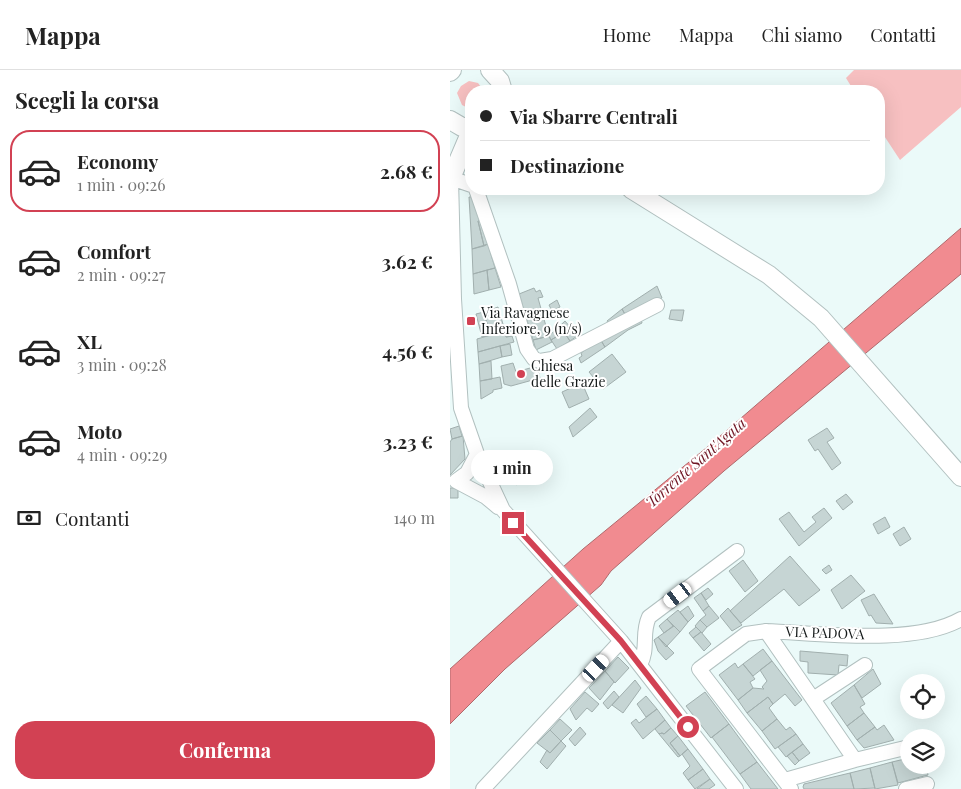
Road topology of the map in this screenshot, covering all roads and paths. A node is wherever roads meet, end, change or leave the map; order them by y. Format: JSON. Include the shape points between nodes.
{"nodes":[{"id":1,"x":490,"y":70,"type":"edge"},
{"id":2,"x":501,"y":85,"type":"edge"},
{"id":3,"x":450,"y":120,"type":"edge"},
{"id":4,"x":465,"y":127,"type":"edge"},
{"id":5,"x":465,"y":144,"type":"edge"},
{"id":6,"x":450,"y":175,"type":"edge"},
{"id":7,"x":465,"y":182,"type":"edge"},
{"id":8,"x":478,"y":195,"type":"edge"},
{"id":9,"x":640,"y":195,"type":"edge"},
{"id":10,"x":657,"y":305,"type":"dead end"},
{"id":11,"x":477,"y":454,"type":"junction"},
{"id":12,"x":961,"y":477,"type":"edge"},
{"id":13,"x":453,"y":481,"type":"edge"},
{"id":14,"x":489,"y":482,"type":"junction"},
{"id":15,"x":503,"y":510,"type":"junction"},
{"id":16,"x":737,"y":552,"type":"dead end"},
{"id":17,"x":961,"y":619,"type":"edge"},
{"id":18,"x":766,"y":631,"type":"junction"},
{"id":19,"x":619,"y":639,"type":"junction"},
{"id":20,"x":640,"y":665,"type":"junction"},
{"id":21,"x":865,"y":665,"type":"dead end"},
{"id":22,"x":813,"y":699,"type":"junction"},
{"id":23,"x":900,"y":749,"type":"edge"},
{"id":24,"x":854,"y":760,"type":"junction"},
{"id":25,"x":788,"y":784,"type":"edge"},
{"id":26,"x":926,"y":784,"type":"dead end"},
{"id":27,"x":483,"y":789,"type":"edge"},
{"id":28,"x":736,"y":789,"type":"edge"},
{"id":29,"x":906,"y":789,"type":"edge"}],
"edges":[{"from":1,"to":2,"type":"main road"},
{"from":3,"to":4,"type":"main road"},
{"from":5,"to":6,"type":"main road"},
{"from":6,"to":7,"type":"street"},
{"from":6,"to":11,"type":"street","via":[[461,408]]},
{"from":8,"to":10,"type":"street","via":[[509,284],[527,350],[534,359],[552,359]]},
{"from":9,"to":12,"type":"main road","via":[[769,274],[821,318]]},
{"from":11,"to":13,"type":"street","via":[[467,473]]},
{"from":11,"to":14,"type":"street"},
{"from":13,"to":14,"type":"street"},
{"from":13,"to":15,"type":"street","via":[[486,497]]},
{"from":14,"to":15,"type":"street"},
{"from":15,"to":19,"type":"street"},
{"from":16,"to":20,"type":"street","via":[[649,617],[645,626],[646,654]]},
{"from":17,"to":18,"type":"street","name":"VIA PADOVA","via":[[916,634]]},
{"from":18,"to":22,"type":"street"},
{"from":18,"to":25,"type":"street","name":"VIA PADOVA","via":[[746,634],[698,669]]},
{"from":19,"to":20,"type":"street"},
{"from":19,"to":27,"type":"street"},
{"from":20,"to":28,"type":"street"},
{"from":21,"to":22,"type":"street"},
{"from":22,"to":24,"type":"street"},
{"from":23,"to":24,"type":"street"},
{"from":24,"to":25,"type":"street"},
{"from":26,"to":29,"type":"street"}]}
